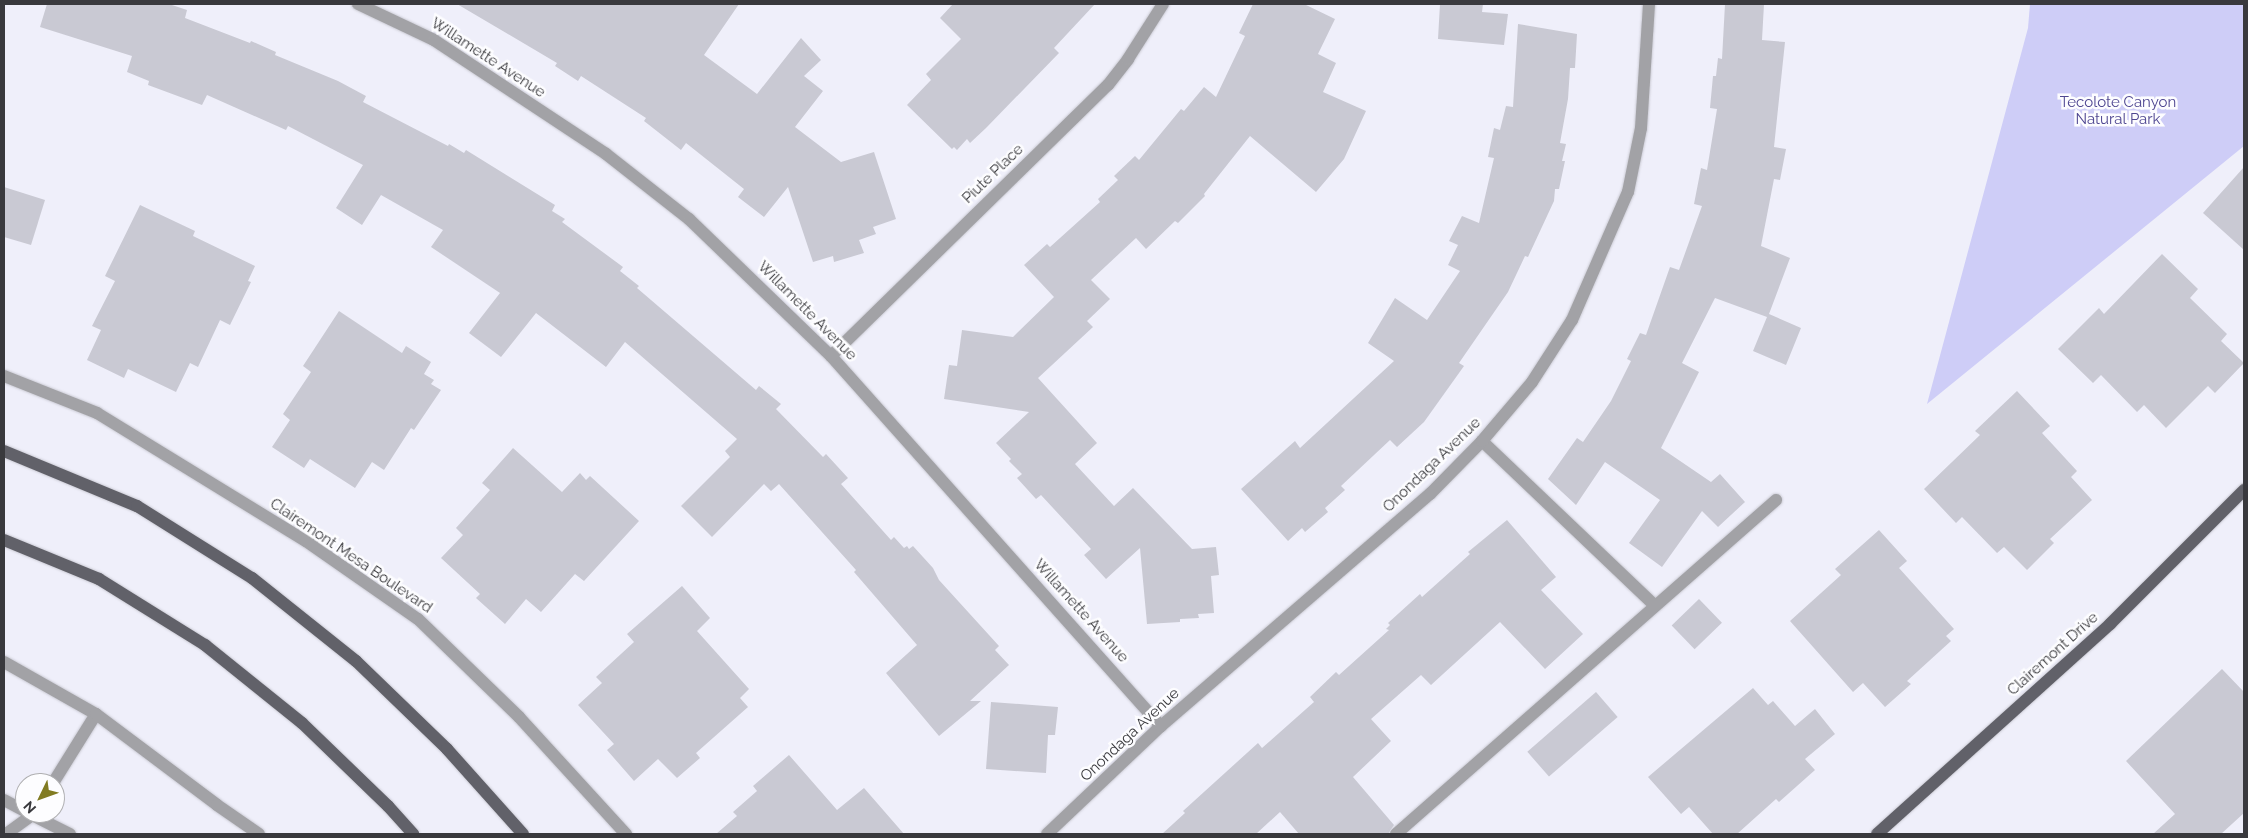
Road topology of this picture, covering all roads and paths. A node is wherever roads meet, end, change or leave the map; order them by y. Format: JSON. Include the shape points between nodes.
{"nodes":[{"id":1,"x":358,"y":4,"type":"edge"},
{"id":2,"x":1163,"y":4,"type":"edge"},
{"id":3,"x":1649,"y":4,"type":"edge"},
{"id":4,"x":831,"y":356,"type":"junction"},
{"id":5,"x":4,"y":376,"type":"edge"},
{"id":6,"x":1482,"y":441,"type":"junction"},
{"id":7,"x":4,"y":450,"type":"edge"},
{"id":8,"x":2244,"y":490,"type":"edge"},
{"id":9,"x":1776,"y":500,"type":"dead end"},
{"id":10,"x":4,"y":540,"type":"edge"},
{"id":11,"x":1654,"y":605,"type":"junction"},
{"id":12,"x":4,"y":662,"type":"edge"},
{"id":13,"x":96,"y":714,"type":"junction"},
{"id":14,"x":1161,"y":726,"type":"junction"},
{"id":15,"x":59,"y":773,"type":"edge"},
{"id":16,"x":19,"y":823,"type":"edge"},
{"id":17,"x":49,"y":823,"type":"edge"},
{"id":18,"x":6,"y":834,"type":"edge"},
{"id":19,"x":70,"y":834,"type":"edge"},
{"id":20,"x":259,"y":834,"type":"edge"},
{"id":21,"x":413,"y":834,"type":"edge"},
{"id":22,"x":523,"y":834,"type":"edge"},
{"id":23,"x":626,"y":834,"type":"edge"},
{"id":24,"x":1047,"y":834,"type":"edge"},
{"id":25,"x":1396,"y":834,"type":"edge"},
{"id":26,"x":1877,"y":834,"type":"edge"}],
"edges":[{"from":1,"to":4,"type":"street","name":"Willamette Avenue","via":[[434,40],[606,154],[690,219]]},
{"from":2,"to":4,"type":"street","name":"Piute Place","via":[[1108,85]]},
{"from":3,"to":6,"type":"street","name":"Onondaga Avenue","via":[[1641,128],[1628,192],[1572,320],[1532,382]]},
{"from":4,"to":14,"type":"street","name":"Willamette Avenue"},
{"from":5,"to":23,"type":"street","name":"Clairemont Mesa Boulevard","via":[[97,413],[306,541],[418,619],[519,717]]},
{"from":6,"to":11,"type":"street"},
{"from":6,"to":14,"type":"street","name":"Onondaga Avenue","via":[[1430,494]]},
{"from":7,"to":22,"type":"main road","via":[[137,506],[252,578],[356,662],[448,749]]},
{"from":8,"to":26,"type":"main road","name":"Clairemont Drive","via":[[2110,624]]},
{"from":9,"to":11,"type":"street"},
{"from":10,"to":21,"type":"main road","via":[[99,580],[205,646],[302,723]]},
{"from":11,"to":25,"type":"street"},
{"from":12,"to":13,"type":"street"},
{"from":13,"to":15,"type":"street"},
{"from":13,"to":20,"type":"street"},
{"from":14,"to":24,"type":"street","name":"Onondaga Avenue"},
{"from":16,"to":18,"type":"street"},
{"from":17,"to":19,"type":"street"}]}
